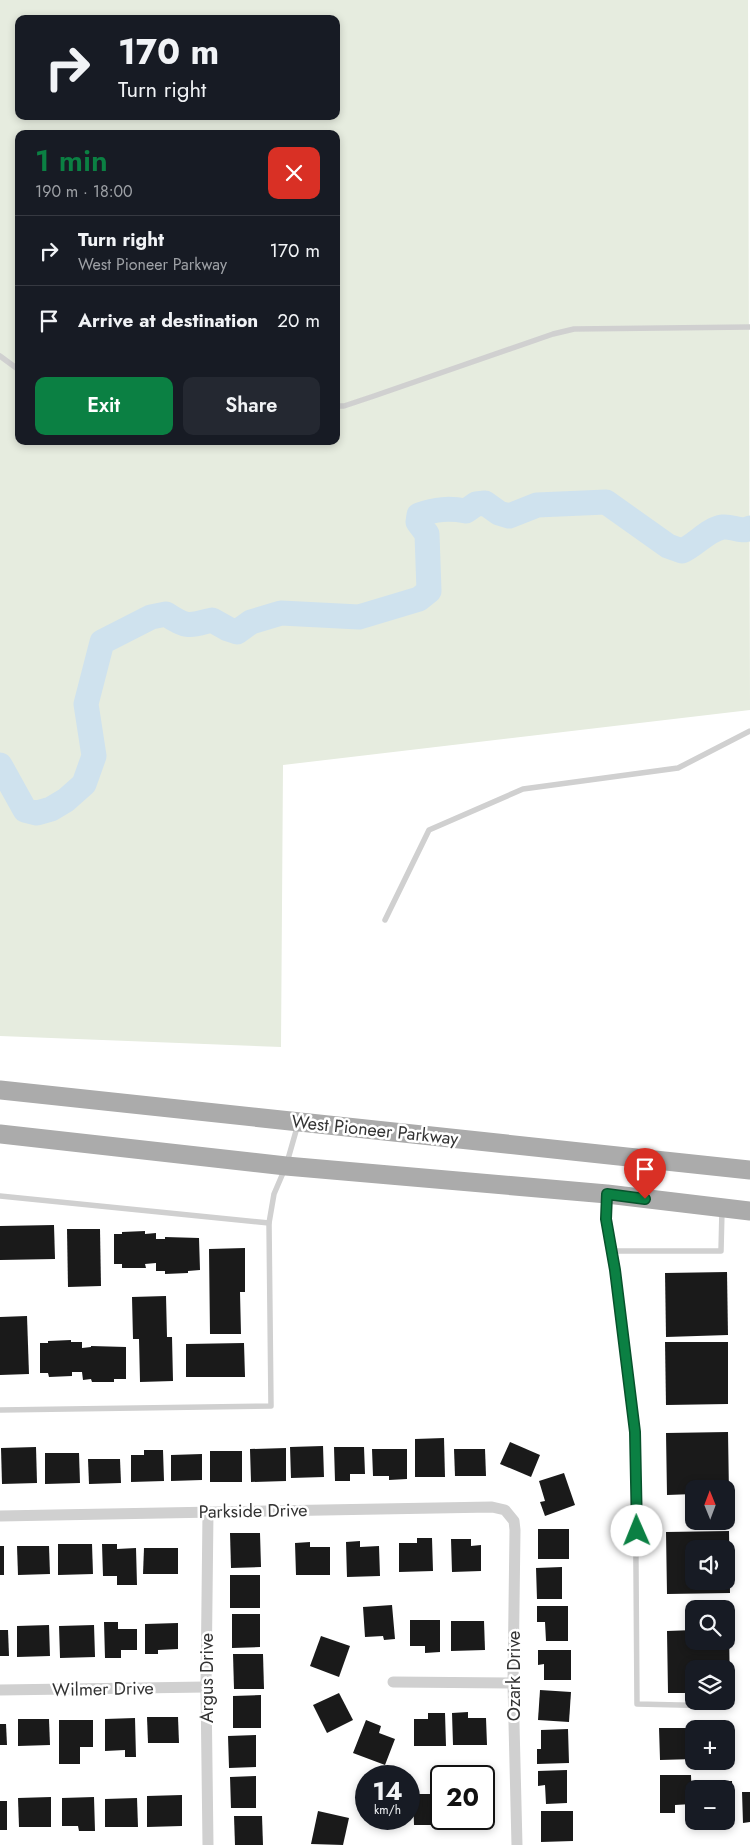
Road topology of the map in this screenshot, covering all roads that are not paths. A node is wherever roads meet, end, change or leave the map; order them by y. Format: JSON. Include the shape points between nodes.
{"nodes":[{"id":1,"x":750,"y":327,"type":"edge"},
{"id":2,"x":0,"y":356,"type":"edge"},
{"id":3,"x":15,"y":367,"type":"edge"},
{"id":4,"x":340,"y":406,"type":"edge"},
{"id":5,"x":750,"y":731,"type":"edge"},
{"id":6,"x":384,"y":920,"type":"dead end"},
{"id":7,"x":0,"y":1090,"type":"edge"},
{"id":8,"x":299,"y":1122,"type":"junction"},
{"id":9,"x":0,"y":1134,"type":"edge"},
{"id":10,"x":286,"y":1166,"type":"junction"},
{"id":11,"x":750,"y":1170,"type":"edge"},
{"id":12,"x":607,"y":1194,"type":"junction"},
{"id":13,"x":0,"y":1196,"type":"edge"},
{"id":14,"x":722,"y":1208,"type":"junction"},
{"id":15,"x":750,"y":1211,"type":"edge"},
{"id":16,"x":269,"y":1223,"type":"junction"},
{"id":17,"x":612,"y":1251,"type":"junction"},
{"id":18,"x":0,"y":1410,"type":"edge"},
{"id":19,"x":505,"y":1510,"type":"joint"},
{"id":20,"x":208,"y":1512,"type":"junction"},
{"id":21,"x":0,"y":1516,"type":"edge"},
{"id":22,"x":393,"y":1682,"type":"dead end"},
{"id":23,"x":513,"y":1683,"type":"junction"},
{"id":24,"x":206,"y":1688,"type":"junction"},
{"id":25,"x":0,"y":1690,"type":"edge"},
{"id":26,"x":685,"y":1705,"type":"edge"},
{"id":27,"x":208,"y":1845,"type":"edge"},
{"id":28,"x":517,"y":1845,"type":"edge"}],
"edges":[{"from":1,"to":4,"type":"lane","via":[[574,329]]},
{"from":2,"to":3,"type":"lane"},
{"from":5,"to":6,"type":"lane","via":[[678,768],[523,789],[430,830]]},
{"from":7,"to":8,"type":"main road","name":"West Pioneer Parkway"},
{"from":8,"to":10,"type":"lane"},
{"from":8,"to":11,"type":"main road","name":"West Pioneer Parkway"},
{"from":9,"to":10,"type":"main road"},
{"from":10,"to":12,"type":"main road"},
{"from":10,"to":16,"type":"lane","via":[[274,1194]]},
{"from":12,"to":14,"type":"main road"},
{"from":12,"to":17,"type":"lane","via":[[606,1219]]},
{"from":13,"to":16,"type":"lane"},
{"from":14,"to":15,"type":"main road"},
{"from":14,"to":17,"type":"lane","via":[[721,1251]]},
{"from":16,"to":18,"type":"lane","via":[[272,1406]]},
{"from":17,"to":26,"type":"lane","via":[[635,1432],[637,1704]]},
{"from":19,"to":20,"type":"street","name":"Parkside Drive","via":[[492,1507]]},
{"from":19,"to":23,"type":"street","name":"Ozark Drive","via":[[514,1521],[515,1530]]},
{"from":20,"to":21,"type":"street","name":"Parkside Drive"},
{"from":20,"to":24,"type":"street","name":"Argus Drive"},
{"from":22,"to":23,"type":"street"},
{"from":23,"to":28,"type":"street","name":"Ozark Drive"},
{"from":24,"to":25,"type":"street","name":"Wilmer Drive"},
{"from":24,"to":27,"type":"street","name":"Argus Drive"}]}
